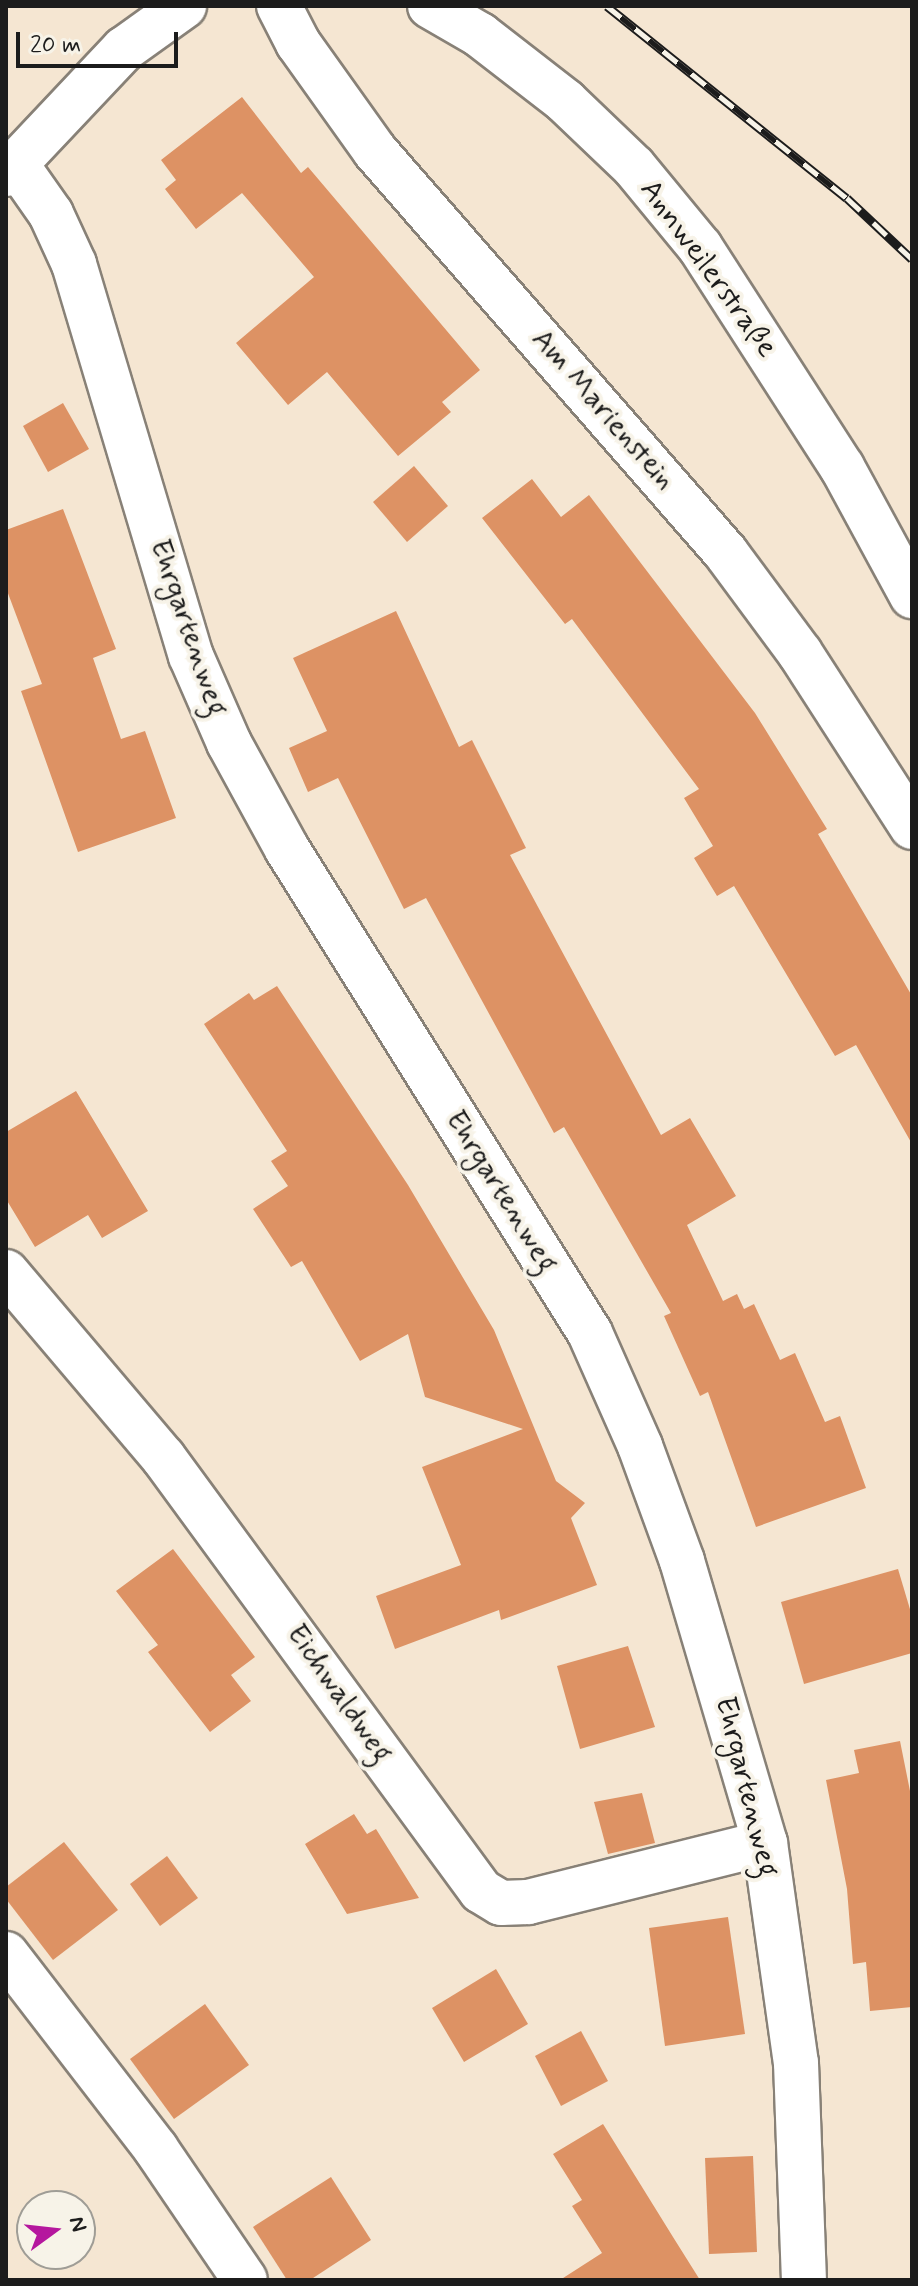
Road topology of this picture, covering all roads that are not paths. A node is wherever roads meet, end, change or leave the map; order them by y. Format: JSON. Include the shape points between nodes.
{"nodes":[{"id":1,"x":184,"y":6,"type":"edge"},
{"id":2,"x":279,"y":6,"type":"edge"},
{"id":3,"x":430,"y":6,"type":"edge"},
{"id":4,"x":11,"y":169,"type":"edge"},
{"id":5,"x":912,"y":596,"type":"edge"},
{"id":6,"x":912,"y":827,"type":"edge"},
{"id":7,"x":6,"y":1272,"type":"edge"},
{"id":8,"x":765,"y":1843,"type":"junction"},
{"id":9,"x":6,"y":1954,"type":"edge"},
{"id":10,"x":245,"y":2280,"type":"edge"},
{"id":11,"x":804,"y":2280,"type":"edge"}],
"edges":[{"from":1,"to":4,"type":"street","via":[[124,49]]},
{"from":2,"to":6,"type":"street","name":"Am Marienstein","via":[[298,43],[375,151],[726,553],[800,653]]},
{"from":3,"to":5,"type":"street","name":"Annweilerstraße","via":[[480,35],[565,101],[634,167],[700,247],[842,467]]},
{"from":4,"to":8,"type":"street","name":"Ehrgartenweg","via":[[51,214],[74,264],[191,656],[229,743],[287,849],[590,1333],[640,1446],[682,1561]]},
{"from":7,"to":8,"type":"street","name":"Eichwaldweg","via":[[173,1469],[481,1891],[501,1903],[528,1902]]},
{"from":8,"to":11,"type":"street","name":"Ehrgartenweg","via":[[796,2063]]},
{"from":9,"to":10,"type":"street","via":[[156,2149]]}]}
